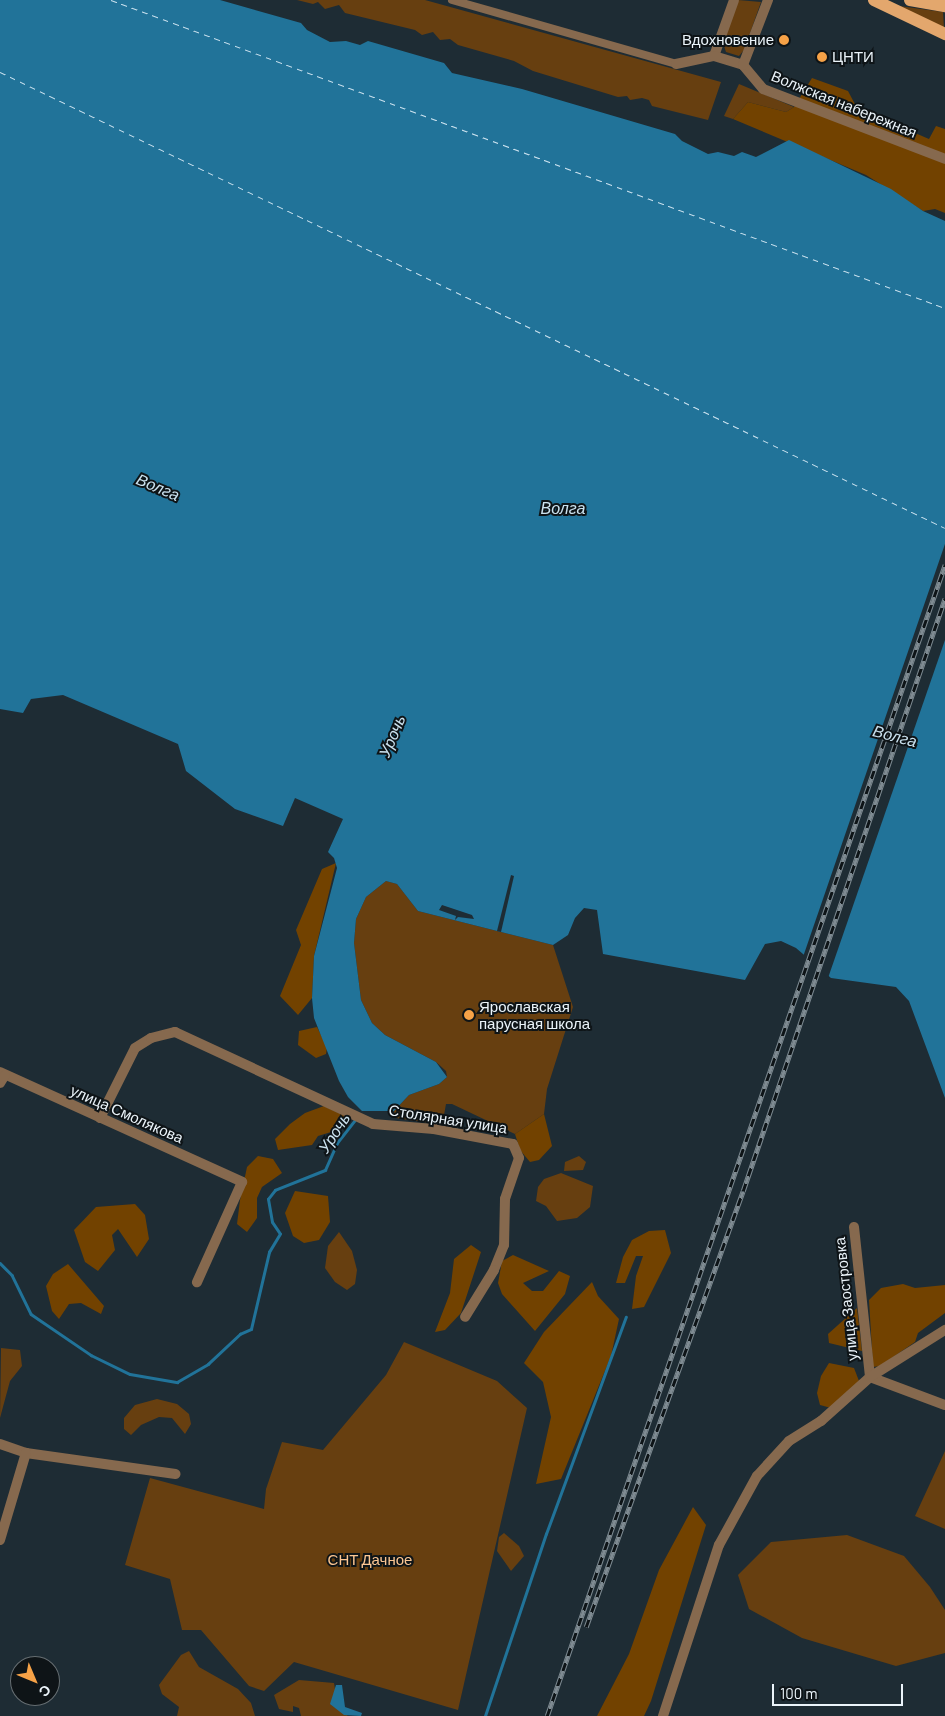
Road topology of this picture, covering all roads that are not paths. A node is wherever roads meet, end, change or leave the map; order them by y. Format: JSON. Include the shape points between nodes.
{"nodes":[{"id":1,"x":452,"y":0,"type":"edge"},
{"id":2,"x":734,"y":0,"type":"edge"},
{"id":3,"x":768,"y":0,"type":"edge"},
{"id":4,"x":874,"y":0,"type":"edge"},
{"id":5,"x":910,"y":0,"type":"edge"},
{"id":6,"x":945,"y":6,"type":"edge"},
{"id":7,"x":945,"y":34,"type":"edge"},
{"id":8,"x":714,"y":56,"type":"junction"},
{"id":9,"x":676,"y":64,"type":"joint"},
{"id":10,"x":743,"y":65,"type":"junction"},
{"id":11,"x":945,"y":160,"type":"edge"},
{"id":12,"x":2,"y":1077,"type":"edge"},
{"id":13,"x":100,"y":1118,"type":"junction"},
{"id":14,"x":854,"y":1227,"type":"dead end"},
{"id":15,"x":197,"y":1282,"type":"dead end"},
{"id":16,"x":465,"y":1317,"type":"dead end"},
{"id":17,"x":945,"y":1330,"type":"edge"},
{"id":18,"x":870,"y":1377,"type":"junction"},
{"id":19,"x":945,"y":1405,"type":"edge"},
{"id":20,"x":0,"y":1444,"type":"edge"},
{"id":21,"x":26,"y":1452,"type":"junction"},
{"id":22,"x":176,"y":1474,"type":"dead end"},
{"id":23,"x":0,"y":1540,"type":"edge"},
{"id":24,"x":663,"y":1716,"type":"edge"}],
"edges":[{"from":1,"to":9,"type":"street"},
{"from":2,"to":8,"type":"street"},
{"from":3,"to":10,"type":"street"},
{"from":4,"to":7,"type":"main road"},
{"from":5,"to":6,"type":"main road"},
{"from":8,"to":9,"type":"street"},
{"from":8,"to":10,"type":"street"},
{"from":10,"to":11,"type":"street","name":"Волжская набережная","via":[[763,89]]},
{"from":12,"to":13,"type":"street","name":"улица Смолякова"},
{"from":13,"to":15,"type":"street","name":"улица Смолякова","via":[[242,1182]]},
{"from":13,"to":16,"type":"street","name":"Столярная улица","via":[[135,1048],[151,1038],[174,1032],[373,1124],[434,1129],[513,1144],[519,1158],[505,1199],[504,1245],[494,1270]]},
{"from":14,"to":18,"type":"street","name":"улица Заостровка"},
{"from":17,"to":18,"type":"street"},
{"from":18,"to":19,"type":"street","name":"улица Заостровка"},
{"from":18,"to":24,"type":"street","via":[[821,1422],[789,1441],[757,1476],[719,1545]]},
{"from":20,"to":21,"type":"street"},
{"from":21,"to":22,"type":"street"},
{"from":21,"to":23,"type":"street"}]}
